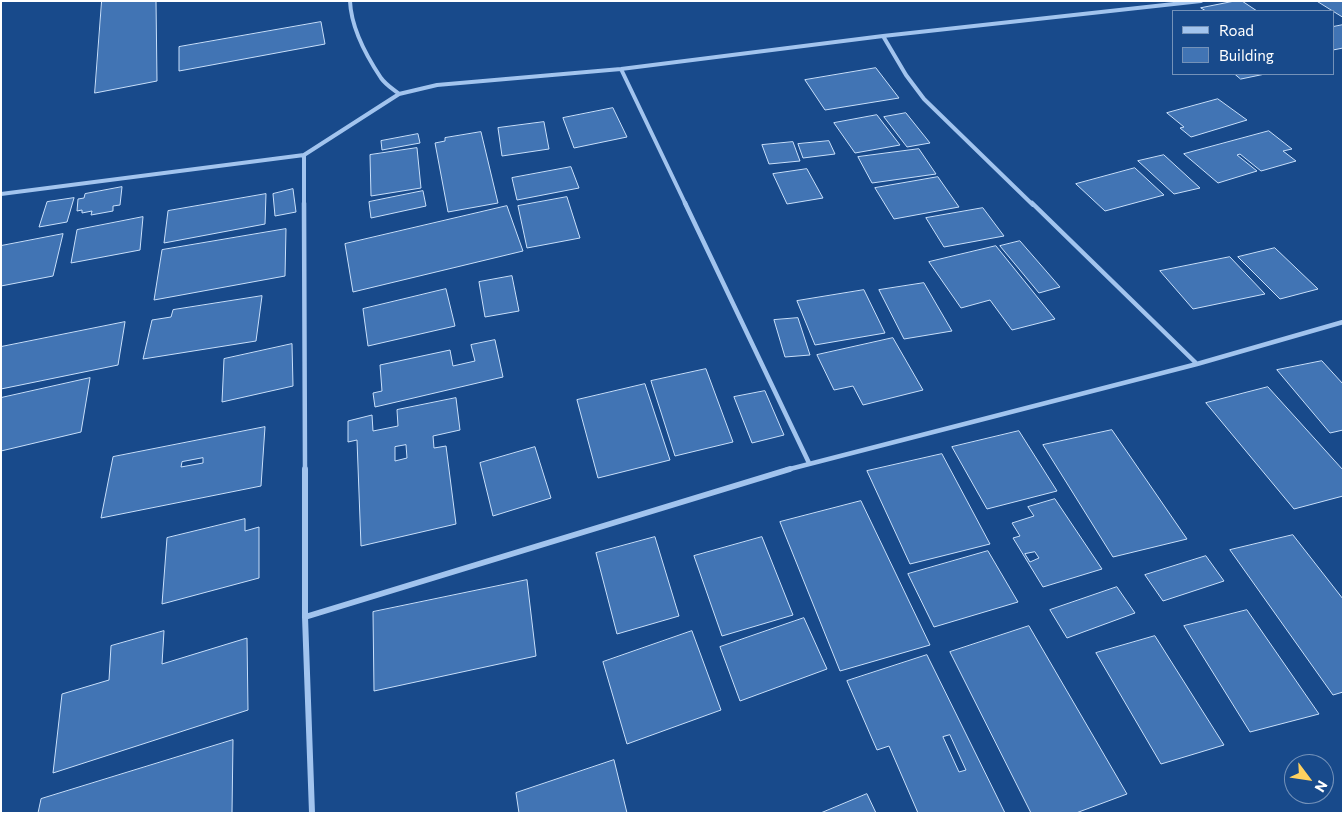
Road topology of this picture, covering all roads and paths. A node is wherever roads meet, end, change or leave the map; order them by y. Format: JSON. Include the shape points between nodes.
{"nodes":[{"id":1,"x":350,"y":1,"type":"edge"},
{"id":2,"x":1202,"y":1,"type":"edge"},
{"id":3,"x":883,"y":36,"type":"junction"},
{"id":4,"x":621,"y":69,"type":"junction"},
{"id":5,"x":399,"y":94,"type":"junction"},
{"id":6,"x":304,"y":155,"type":"junction"},
{"id":7,"x":1,"y":194,"type":"edge"},
{"id":8,"x":1343,"y":322,"type":"edge"},
{"id":9,"x":1197,"y":364,"type":"junction"},
{"id":10,"x":809,"y":463,"type":"junction"},
{"id":11,"x":305,"y":616,"type":"junction"},
{"id":12,"x":312,"y":813,"type":"edge"}],
"edges":[{"from":1,"to":5,"type":"street","via":[[349,10],[354,23],[382,79]]},
{"from":2,"to":3,"type":"street"},
{"from":3,"to":4,"type":"street"},
{"from":3,"to":9,"type":"street","via":[[924,98]]},
{"from":4,"to":5,"type":"street","via":[[437,85]]},
{"from":4,"to":10,"type":"street"},
{"from":5,"to":6,"type":"street"},
{"from":6,"to":7,"type":"street"},
{"from":6,"to":11,"type":"street"},
{"from":8,"to":9,"type":"street"},
{"from":9,"to":10,"type":"street"},
{"from":10,"to":11,"type":"street"},
{"from":11,"to":12,"type":"street"}]}
